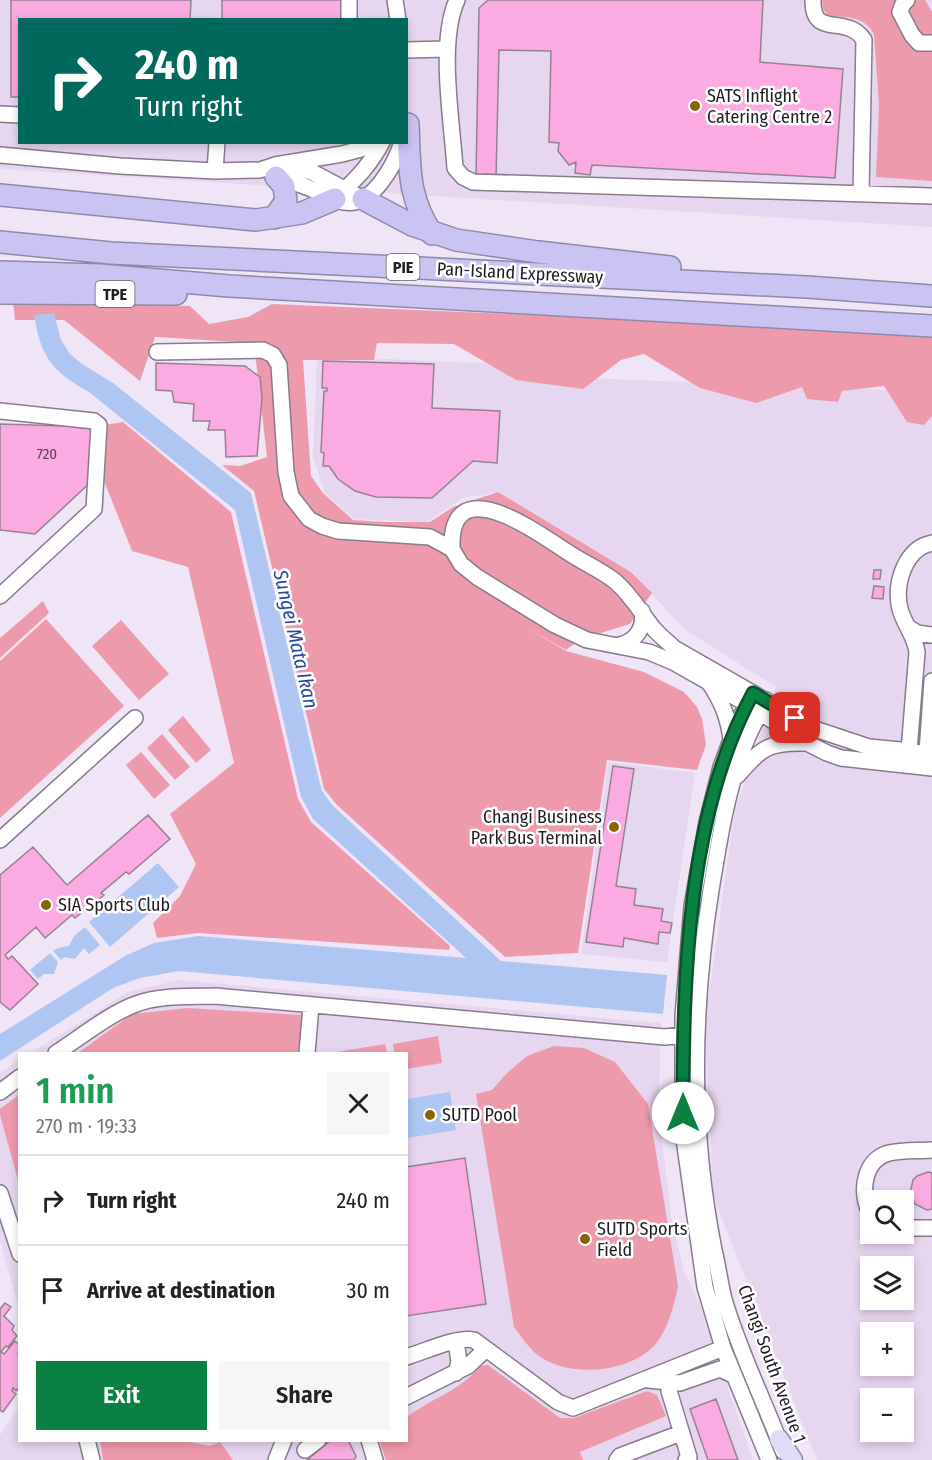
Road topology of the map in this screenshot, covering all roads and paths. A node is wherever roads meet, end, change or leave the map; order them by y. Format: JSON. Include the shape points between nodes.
{"nodes":[{"id":1,"x":349,"y":0,"type":"edge"},
{"id":2,"x":457,"y":0,"type":"edge"},
{"id":3,"x":813,"y":0,"type":"edge"},
{"id":4,"x":907,"y":0,"type":"edge"},
{"id":5,"x":396,"y":1,"type":"edge"},
{"id":6,"x":349,"y":18,"type":"edge"},
{"id":7,"x":398,"y":18,"type":"edge"},
{"id":8,"x":932,"y":43,"type":"edge"},
{"id":9,"x":408,"y":50,"type":"edge"},
{"id":10,"x":446,"y":50,"type":"junction"},
{"id":11,"x":0,"y":114,"type":"edge"},
{"id":12,"x":18,"y":115,"type":"edge"},
{"id":13,"x":217,"y":144,"type":"edge"},
{"id":14,"x":369,"y":144,"type":"edge"},
{"id":15,"x":381,"y":144,"type":"edge"},
{"id":16,"x":399,"y":144,"type":"edge"},
{"id":17,"x":407,"y":144,"type":"edge"},
{"id":18,"x":0,"y":155,"type":"edge"},
{"id":19,"x":215,"y":171,"type":"junction"},
{"id":20,"x":270,"y":171,"type":"junction"},
{"id":21,"x":861,"y":194,"type":"junction"},
{"id":22,"x":0,"y":195,"type":"edge"},
{"id":23,"x":348,"y":196,"type":"junction"},
{"id":24,"x":932,"y":196,"type":"edge"},
{"id":25,"x":274,"y":218,"type":"junction"},
{"id":26,"x":432,"y":234,"type":"junction"},
{"id":27,"x":0,"y":242,"type":"edge"},
{"id":28,"x":0,"y":272,"type":"edge"},
{"id":29,"x":229,"y":286,"type":"junction"},
{"id":30,"x":807,"y":286,"type":"junction"},
{"id":31,"x":0,"y":293,"type":"edge"},
{"id":32,"x":932,"y":296,"type":"edge"},
{"id":33,"x":932,"y":326,"type":"edge"},
{"id":34,"x":157,"y":352,"type":"dead end"},
{"id":35,"x":0,"y":411,"type":"edge"},
{"id":36,"x":456,"y":524,"type":"junction"},
{"id":37,"x":430,"y":537,"type":"junction"},
{"id":38,"x":932,"y":543,"type":"edge"},
{"id":39,"x":452,"y":549,"type":"junction"},
{"id":40,"x":0,"y":596,"type":"edge"},
{"id":41,"x":642,"y":611,"type":"junction"},
{"id":42,"x":910,"y":630,"type":"junction"},
{"id":43,"x":932,"y":635,"type":"edge"},
{"id":44,"x":620,"y":645,"type":"junction"},
{"id":45,"x":707,"y":681,"type":"junction"},
{"id":46,"x":932,"y":681,"type":"edge"},
{"id":47,"x":757,"y":702,"type":"junction"},
{"id":48,"x":135,"y":718,"type":"dead end"},
{"id":49,"x":731,"y":739,"type":"junction"},
{"id":50,"x":807,"y":743,"type":"junction"},
{"id":51,"x":909,"y":751,"type":"junction"},
{"id":52,"x":928,"y":760,"type":"edge"},
{"id":53,"x":731,"y":783,"type":"junction"},
{"id":54,"x":0,"y":840,"type":"edge"},
{"id":55,"x":311,"y":1006,"type":"junction"},
{"id":56,"x":682,"y":1035,"type":"junction"},
{"id":57,"x":58,"y":1052,"type":"edge"},
{"id":58,"x":307,"y":1052,"type":"edge"},
{"id":59,"x":18,"y":1078,"type":"edge"},
{"id":60,"x":0,"y":1092,"type":"edge"},
{"id":61,"x":932,"y":1150,"type":"edge"},
{"id":62,"x":865,"y":1190,"type":"edge"},
{"id":63,"x":0,"y":1193,"type":"edge"},
{"id":64,"x":914,"y":1228,"type":"edge"},
{"id":65,"x":932,"y":1228,"type":"edge"},
{"id":66,"x":18,"y":1248,"type":"edge"},
{"id":67,"x":456,"y":1341,"type":"junction"},
{"id":68,"x":723,"y":1348,"type":"junction"},
{"id":69,"x":486,"y":1349,"type":"junction"},
{"id":70,"x":408,"y":1356,"type":"edge"},
{"id":71,"x":456,"y":1373,"type":"junction"},
{"id":72,"x":734,"y":1376,"type":"junction"},
{"id":73,"x":642,"y":1380,"type":"junction"},
{"id":74,"x":670,"y":1382,"type":"junction"},
{"id":75,"x":408,"y":1396,"type":"edge"},
{"id":76,"x":681,"y":1433,"type":"junction"},
{"id":77,"x":779,"y":1439,"type":"junction"},
{"id":78,"x":88,"y":1442,"type":"edge"},
{"id":79,"x":283,"y":1442,"type":"edge"},
{"id":80,"x":315,"y":1442,"type":"edge"},
{"id":81,"x":370,"y":1442,"type":"edge"},
{"id":82,"x":305,"y":1450,"type":"dead end"},
{"id":83,"x":92,"y":1460,"type":"edge"},
{"id":84,"x":276,"y":1460,"type":"edge"},
{"id":85,"x":375,"y":1460,"type":"edge"},
{"id":86,"x":617,"y":1460,"type":"edge"},
{"id":87,"x":686,"y":1460,"type":"edge"},
{"id":88,"x":769,"y":1460,"type":"edge"},
{"id":89,"x":787,"y":1460,"type":"edge"},
{"id":90,"x":793,"y":1460,"type":"edge"}],
"edges":[{"from":1,"to":6,"type":"street"},
{"from":2,"to":10,"type":"street"},
{"from":3,"to":21,"type":"street","via":[[815,17],[821,23],[852,28],[864,40]]},
{"from":4,"to":8,"type":"street","via":[[900,12],[912,34],[919,43]]},
{"from":5,"to":7,"type":"street"},
{"from":9,"to":10,"type":"street"},
{"from":10,"to":21,"type":"street","via":[[455,168],[473,182]]},
{"from":11,"to":12,"type":"street"},
{"from":13,"to":19,"type":"street"},
{"from":14,"to":20,"type":"street"},
{"from":15,"to":23,"type":"street"},
{"from":16,"to":23,"type":"street","via":[[378,186]]},
{"from":17,"to":26,"type":"highway","via":[[411,186]]},
{"from":18,"to":19,"type":"street"},
{"from":19,"to":20,"type":"street"},
{"from":20,"to":23,"type":"street","via":[[308,187]]},
{"from":20,"to":25,"type":"highway","via":[[284,186],[286,201]]},
{"from":21,"to":24,"type":"street"},
{"from":22,"to":25,"type":"highway","via":[[256,220]]},
{"from":23,"to":25,"type":"highway","via":[[302,213]]},
{"from":23,"to":26,"type":"highway"},
{"from":26,"to":30,"type":"highway","via":[[489,246]]},
{"from":27,"to":30,"type":"highway","name":"Pan-Island Expressway","number":"PIE","via":[[111,253]]},
{"from":28,"to":29,"type":"highway","name":"Pan-Island Expressway","number":"PIE","via":[[100,274]]},
{"from":29,"to":31,"type":"highway","number":"TPE","via":[[187,294]]},
{"from":29,"to":33,"type":"highway","name":"Pan-Island Expressway","number":"PIE"},
{"from":30,"to":32,"type":"highway","name":"Pan-Island Expressway","number":"PIE"},
{"from":34,"to":37,"type":"street","via":[[263,350],[273,355],[279,365],[291,496],[309,519],[338,531]]},
{"from":35,"to":40,"type":"street","via":[[94,421],[99,425],[94,509]]},
{"from":36,"to":37,"type":"street"},
{"from":36,"to":39,"type":"street"},
{"from":36,"to":41,"type":"street","via":[[460,516],[482,509],[521,522],[615,581]]},
{"from":37,"to":39,"type":"street"},
{"from":38,"to":42,"type":"street","via":[[917,548],[902,573],[900,608]]},
{"from":39,"to":44,"type":"street","via":[[461,564],[477,577],[555,625],[588,640]]},
{"from":41,"to":44,"type":"street","via":[[640,630],[628,643]]},
{"from":41,"to":47,"type":"street","via":[[674,648]]},
{"from":42,"to":43,"type":"street"},
{"from":42,"to":51,"type":"street","via":[[917,652]]},
{"from":44,"to":45,"type":"street","via":[[649,652]]},
{"from":45,"to":47,"type":"street"},
{"from":45,"to":49,"type":"street","via":[[725,710]]},
{"from":46,"to":52,"type":"street"},
{"from":47,"to":49,"type":"street","name":"Changi South Avenue 1"},
{"from":47,"to":50,"type":"street"},
{"from":47,"to":51,"type":"street","via":[[846,741]]},
{"from":47,"to":53,"type":"street","name":"Changi South Avenue 1"},
{"from":48,"to":54,"type":"street"},
{"from":49,"to":56,"type":"street","name":"Changi South Avenue 1","via":[[707,822],[692,906]]},
{"from":50,"to":52,"type":"street","via":[[841,758]]},
{"from":50,"to":53,"type":"street","via":[[782,742],[768,747]]},
{"from":51,"to":52,"type":"street"},
{"from":53,"to":77,"type":"street","name":"Changi South Avenue 1","via":[[702,951],[696,1027],[697,1130],[705,1203],[724,1299]]},
{"from":55,"to":56,"type":"street","via":[[665,1037]]},
{"from":55,"to":57,"type":"street","via":[[215,996],[157,999],[136,1003],[117,1013]]},
{"from":55,"to":58,"type":"street"},
{"from":56,"to":68,"type":"street","name":"Changi South Avenue 1","via":[[683,1132],[705,1287]]},
{"from":59,"to":60,"type":"street"},
{"from":61,"to":62,"type":"street","via":[[879,1157],[870,1167]]},
{"from":63,"to":66,"type":"street"},
{"from":64,"to":65,"type":"street"},
{"from":67,"to":69,"type":"street","via":[[474,1340]]},
{"from":67,"to":70,"type":"street"},
{"from":67,"to":71,"type":"street"},
{"from":68,"to":72,"type":"street","name":"Changi South Avenue 1"},
{"from":68,"to":73,"type":"street"},
{"from":69,"to":71,"type":"street"},
{"from":69,"to":73,"type":"street","via":[[565,1406],[579,1406]]},
{"from":71,"to":75,"type":"street"},
{"from":72,"to":74,"type":"street","via":[[720,1369],[680,1383]]},
{"from":72,"to":88,"type":"street","name":"Changi South Avenue 1"},
{"from":73,"to":74,"type":"street"},
{"from":74,"to":76,"type":"street"},
{"from":76,"to":86,"type":"street"},
{"from":76,"to":87,"type":"street"},
{"from":77,"to":89,"type":"street","name":"Changi South Avenue 1"},
{"from":77,"to":90,"type":"main road"},
{"from":78,"to":83,"type":"street"},
{"from":79,"to":84,"type":"street"},
{"from":80,"to":82,"type":"street"},
{"from":81,"to":85,"type":"street"}]}
